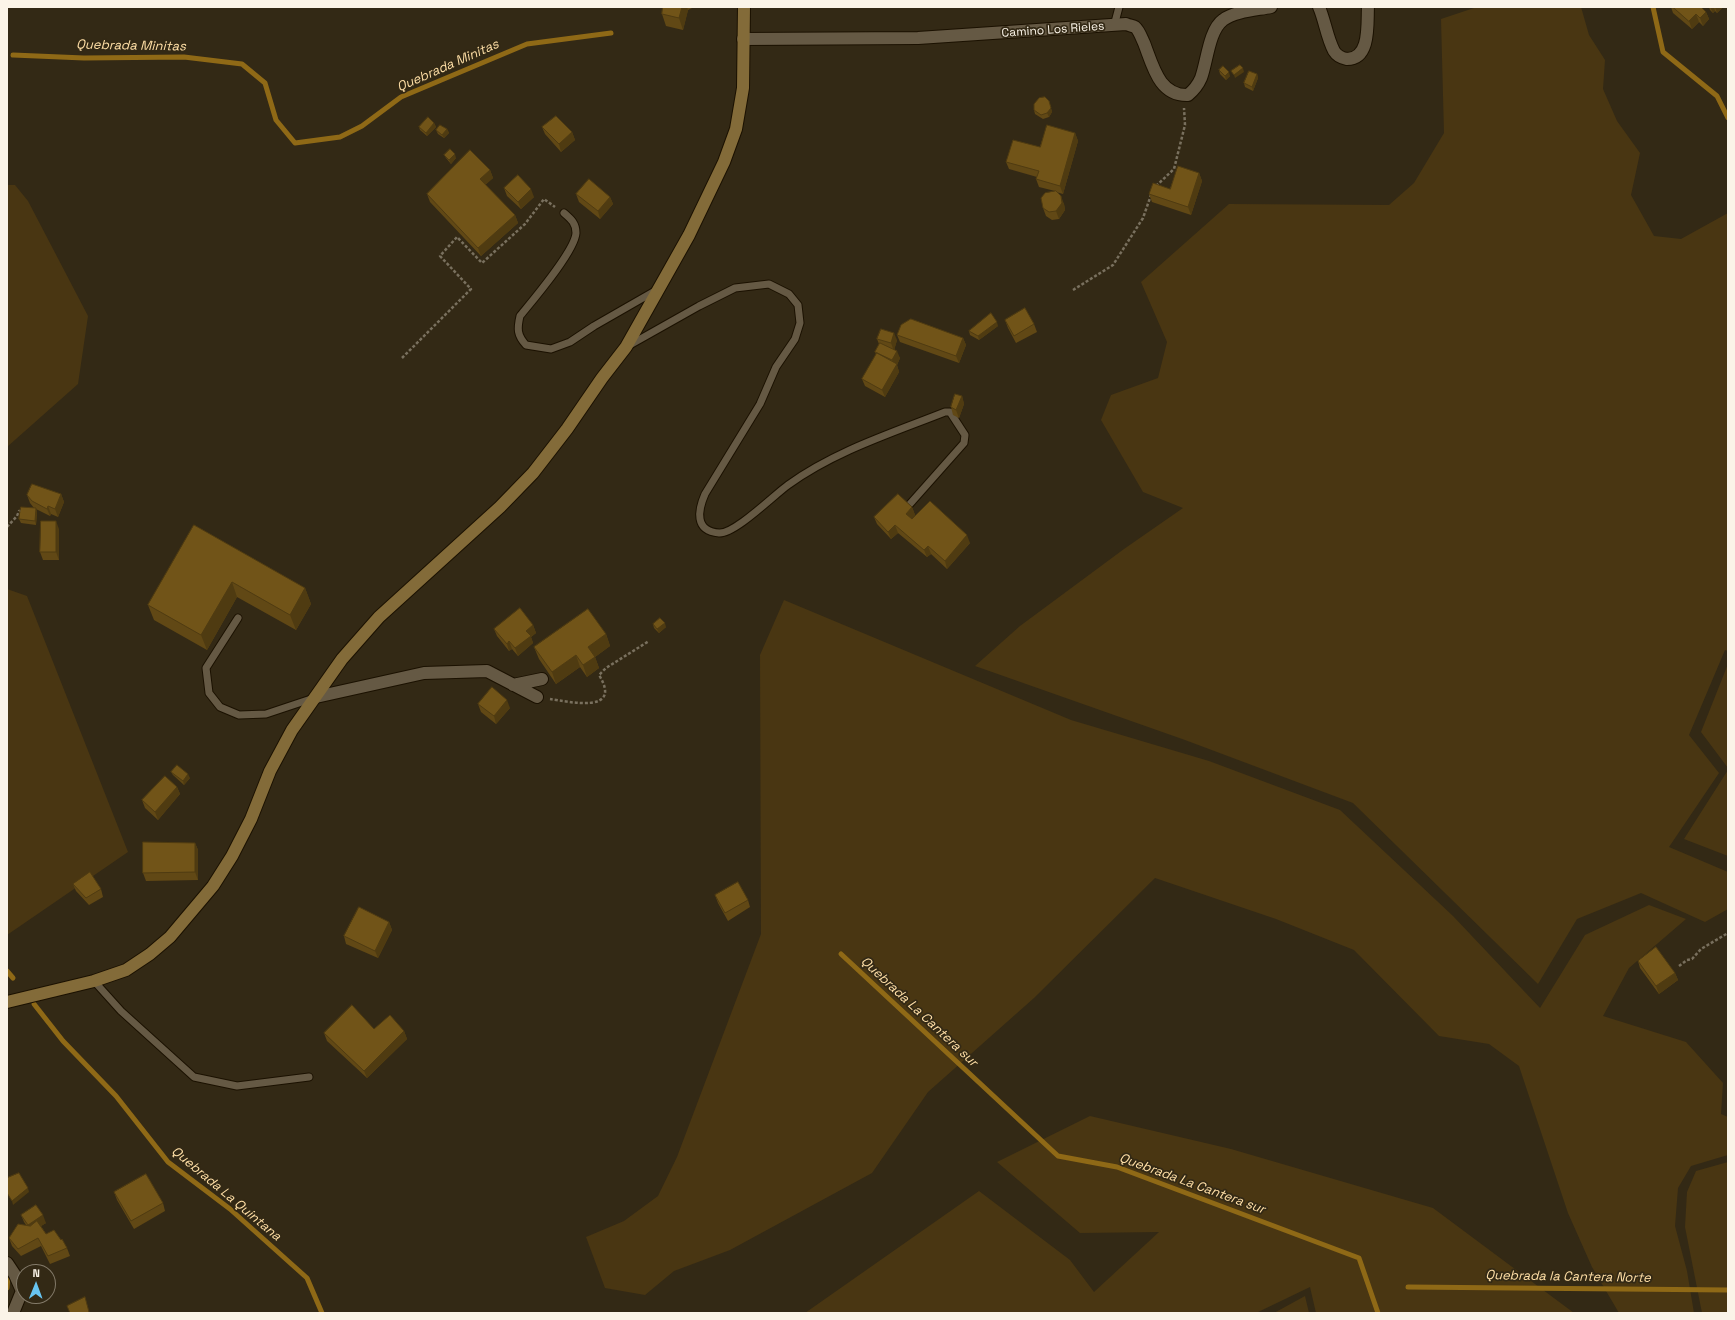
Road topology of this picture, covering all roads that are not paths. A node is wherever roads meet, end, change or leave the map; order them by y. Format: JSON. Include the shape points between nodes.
{"nodes":[{"id":1,"x":744,"y":7,"type":"edge"},
{"id":2,"x":1119,"y":7,"type":"edge"},
{"id":3,"x":1271,"y":7,"type":"edge"},
{"id":4,"x":1319,"y":7,"type":"edge"},
{"id":5,"x":1368,"y":7,"type":"edge"},
{"id":6,"x":1114,"y":26,"type":"junction"},
{"id":7,"x":743,"y":39,"type":"junction"},
{"id":8,"x":564,"y":213,"type":"road end"},
{"id":9,"x":659,"y":289,"type":"junction"},
{"id":10,"x":626,"y":347,"type":"junction"},
{"id":11,"x":909,"y":505,"type":"edge"},
{"id":12,"x":238,"y":618,"type":"dead end"},
{"id":13,"x":542,"y":679,"type":"dead end"},
{"id":14,"x":513,"y":685,"type":"junction"},
{"id":15,"x":316,"y":697,"type":"junction"},
{"id":16,"x":537,"y":697,"type":"road end"},
{"id":17,"x":94,"y":981,"type":"junction"},
{"id":18,"x":7,"y":1002,"type":"edge"},
{"id":19,"x":309,"y":1077,"type":"dead end"},
{"id":20,"x":7,"y":1263,"type":"edge"},
{"id":21,"x":13,"y":1313,"type":"edge"}],
"edges":[{"from":1,"to":7,"type":"main road"},
{"from":2,"to":6,"type":"lane"},
{"from":3,"to":6,"type":"street","name":"Camino Los Rieles","via":[[1222,20],[1215,29],[1199,82],[1188,95],[1176,95],[1164,88],[1135,27],[1126,24]]},
{"from":4,"to":5,"type":"street","via":[[1334,52],[1340,58],[1348,59],[1357,56],[1366,43]]},
{"from":6,"to":7,"type":"street","name":"Camino Los Rieles","via":[[918,38]]},
{"from":7,"to":9,"type":"main road","via":[[743,88],[736,129],[724,162]]},
{"from":8,"to":9,"type":"lane","via":[[574,222],[576,234],[570,250],[520,316],[519,337],[526,345],[551,349],[570,342]]},
{"from":9,"to":10,"type":"main road"},
{"from":10,"to":11,"type":"lane","via":[[735,288],[769,284],[782,288],[798,305],[800,323],[795,339],[776,367],[760,404],[705,494],[699,508],[703,526],[720,533],[729,530],[813,468],[860,446],[950,412],[965,435],[965,440]]},
{"from":10,"to":15,"type":"main road","via":[[533,473],[500,507],[379,617],[342,659]]},
{"from":12,"to":15,"type":"lane","via":[[206,668],[209,693],[220,707],[240,715],[266,714]]},
{"from":13,"to":14,"type":"street"},
{"from":14,"to":15,"type":"street","via":[[487,672],[424,673]]},
{"from":14,"to":16,"type":"street"},
{"from":15,"to":17,"type":"main road","via":[[292,730],[270,771],[251,819],[213,886],[170,937],[150,954],[126,970]]},
{"from":17,"to":18,"type":"main road"},
{"from":17,"to":19,"type":"lane","via":[[121,1011],[194,1077],[237,1086]]},
{"from":20,"to":21,"type":"street","via":[[22,1291]]}]}
